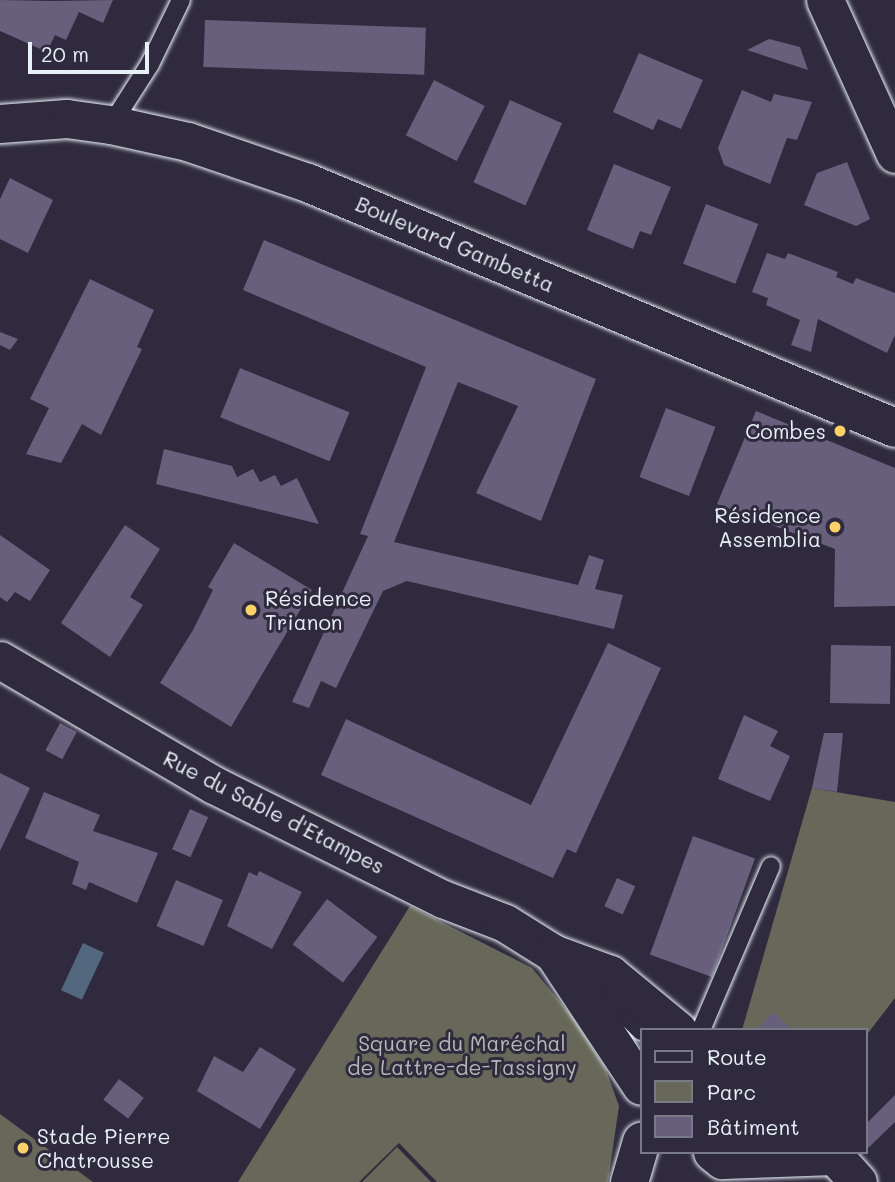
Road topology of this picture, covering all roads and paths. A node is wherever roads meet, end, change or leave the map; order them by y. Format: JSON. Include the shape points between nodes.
{"nodes":[{"id":1,"x":181,"y":0,"type":"edge"},
{"id":2,"x":825,"y":0,"type":"edge"},
{"id":3,"x":0,"y":124,"type":"edge"},
{"id":4,"x":111,"y":125,"type":"junction"},
{"id":5,"x":895,"y":154,"type":"edge"},
{"id":6,"x":895,"y":428,"type":"edge"},
{"id":7,"x":0,"y":660,"type":"edge"},
{"id":8,"x":771,"y":866,"type":"dead end"},
{"id":9,"x":553,"y":953,"type":"junction"},
{"id":10,"x":577,"y":984,"type":"junction"},
{"id":11,"x":676,"y":1028,"type":"edge"},
{"id":12,"x":702,"y":1028,"type":"edge"},
{"id":13,"x":640,"y":1030,"type":"edge"},
{"id":14,"x":640,"y":1084,"type":"edge"},
{"id":15,"x":640,"y":1144,"type":"edge"},
{"id":16,"x":717,"y":1162,"type":"edge"},
{"id":17,"x":841,"y":1164,"type":"edge"},
{"id":18,"x":629,"y":1182,"type":"edge"}],
"edges":[{"from":1,"to":4,"type":"lane","via":[[150,64]]},
{"from":2,"to":5,"type":"street"},
{"from":3,"to":4,"type":"main road","name":"Boulevard Gambetta","via":[[66,119]]},
{"from":4,"to":6,"type":"main road","name":"Boulevard Gambetta","via":[[188,142],[309,183]]},
{"from":7,"to":9,"type":"street","name":"Rue du Sable d'Etampes","via":[[214,785],[443,899],[505,923]]},
{"from":8,"to":12,"type":"lane"},
{"from":9,"to":10,"type":"street","name":"Rue du Sable d'Etampes"},
{"from":9,"to":11,"type":"street","name":"Rue du Sable d'Etampes","via":[[610,974]]},
{"from":10,"to":13,"type":"lane","via":[[607,997]]},
{"from":10,"to":14,"type":"street","name":"Rue du Sable d'Etampes"},
{"from":15,"to":18,"type":"street"},
{"from":16,"to":17,"type":"street"}]}
